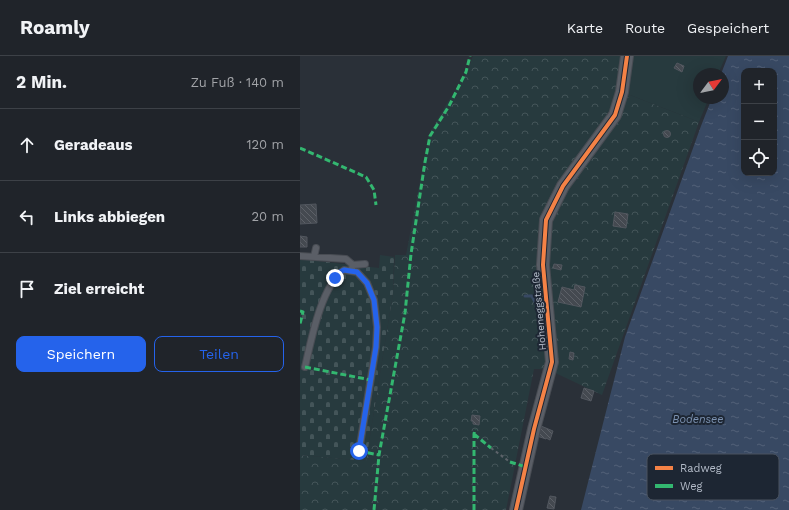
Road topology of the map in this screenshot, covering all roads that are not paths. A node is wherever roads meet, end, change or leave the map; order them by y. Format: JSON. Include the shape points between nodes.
{"nodes":[{"id":1,"x":627,"y":56,"type":"edge"},
{"id":2,"x":316,"y":248,"type":"dead end"},
{"id":3,"x":300,"y":256,"type":"edge"},
{"id":4,"x":314,"y":256,"type":"junction"},
{"id":5,"x":365,"y":264,"type":"dead end"},
{"id":6,"x":352,"y":268,"type":"junction"},
{"id":7,"x":305,"y":367,"type":"dead end"},
{"id":8,"x":359,"y":451,"type":"dead end"},
{"id":9,"x":516,"y":510,"type":"edge"}],
"edges":[{"from":1,"to":9,"type":"street","name":"Hoheneggstraße","via":[[622,92],[615,115],[563,186],[546,220],[543,265],[552,362]]},
{"from":2,"to":4,"type":"lane"},
{"from":3,"to":4,"type":"lane"},
{"from":4,"to":6,"type":"lane","via":[[346,259]]},
{"from":5,"to":6,"type":"lane"},
{"from":6,"to":7,"type":"lane","via":[[338,273],[330,285],[316,321]]},
{"from":6,"to":8,"type":"lane","via":[[367,283],[374,300],[377,327]]}]}
